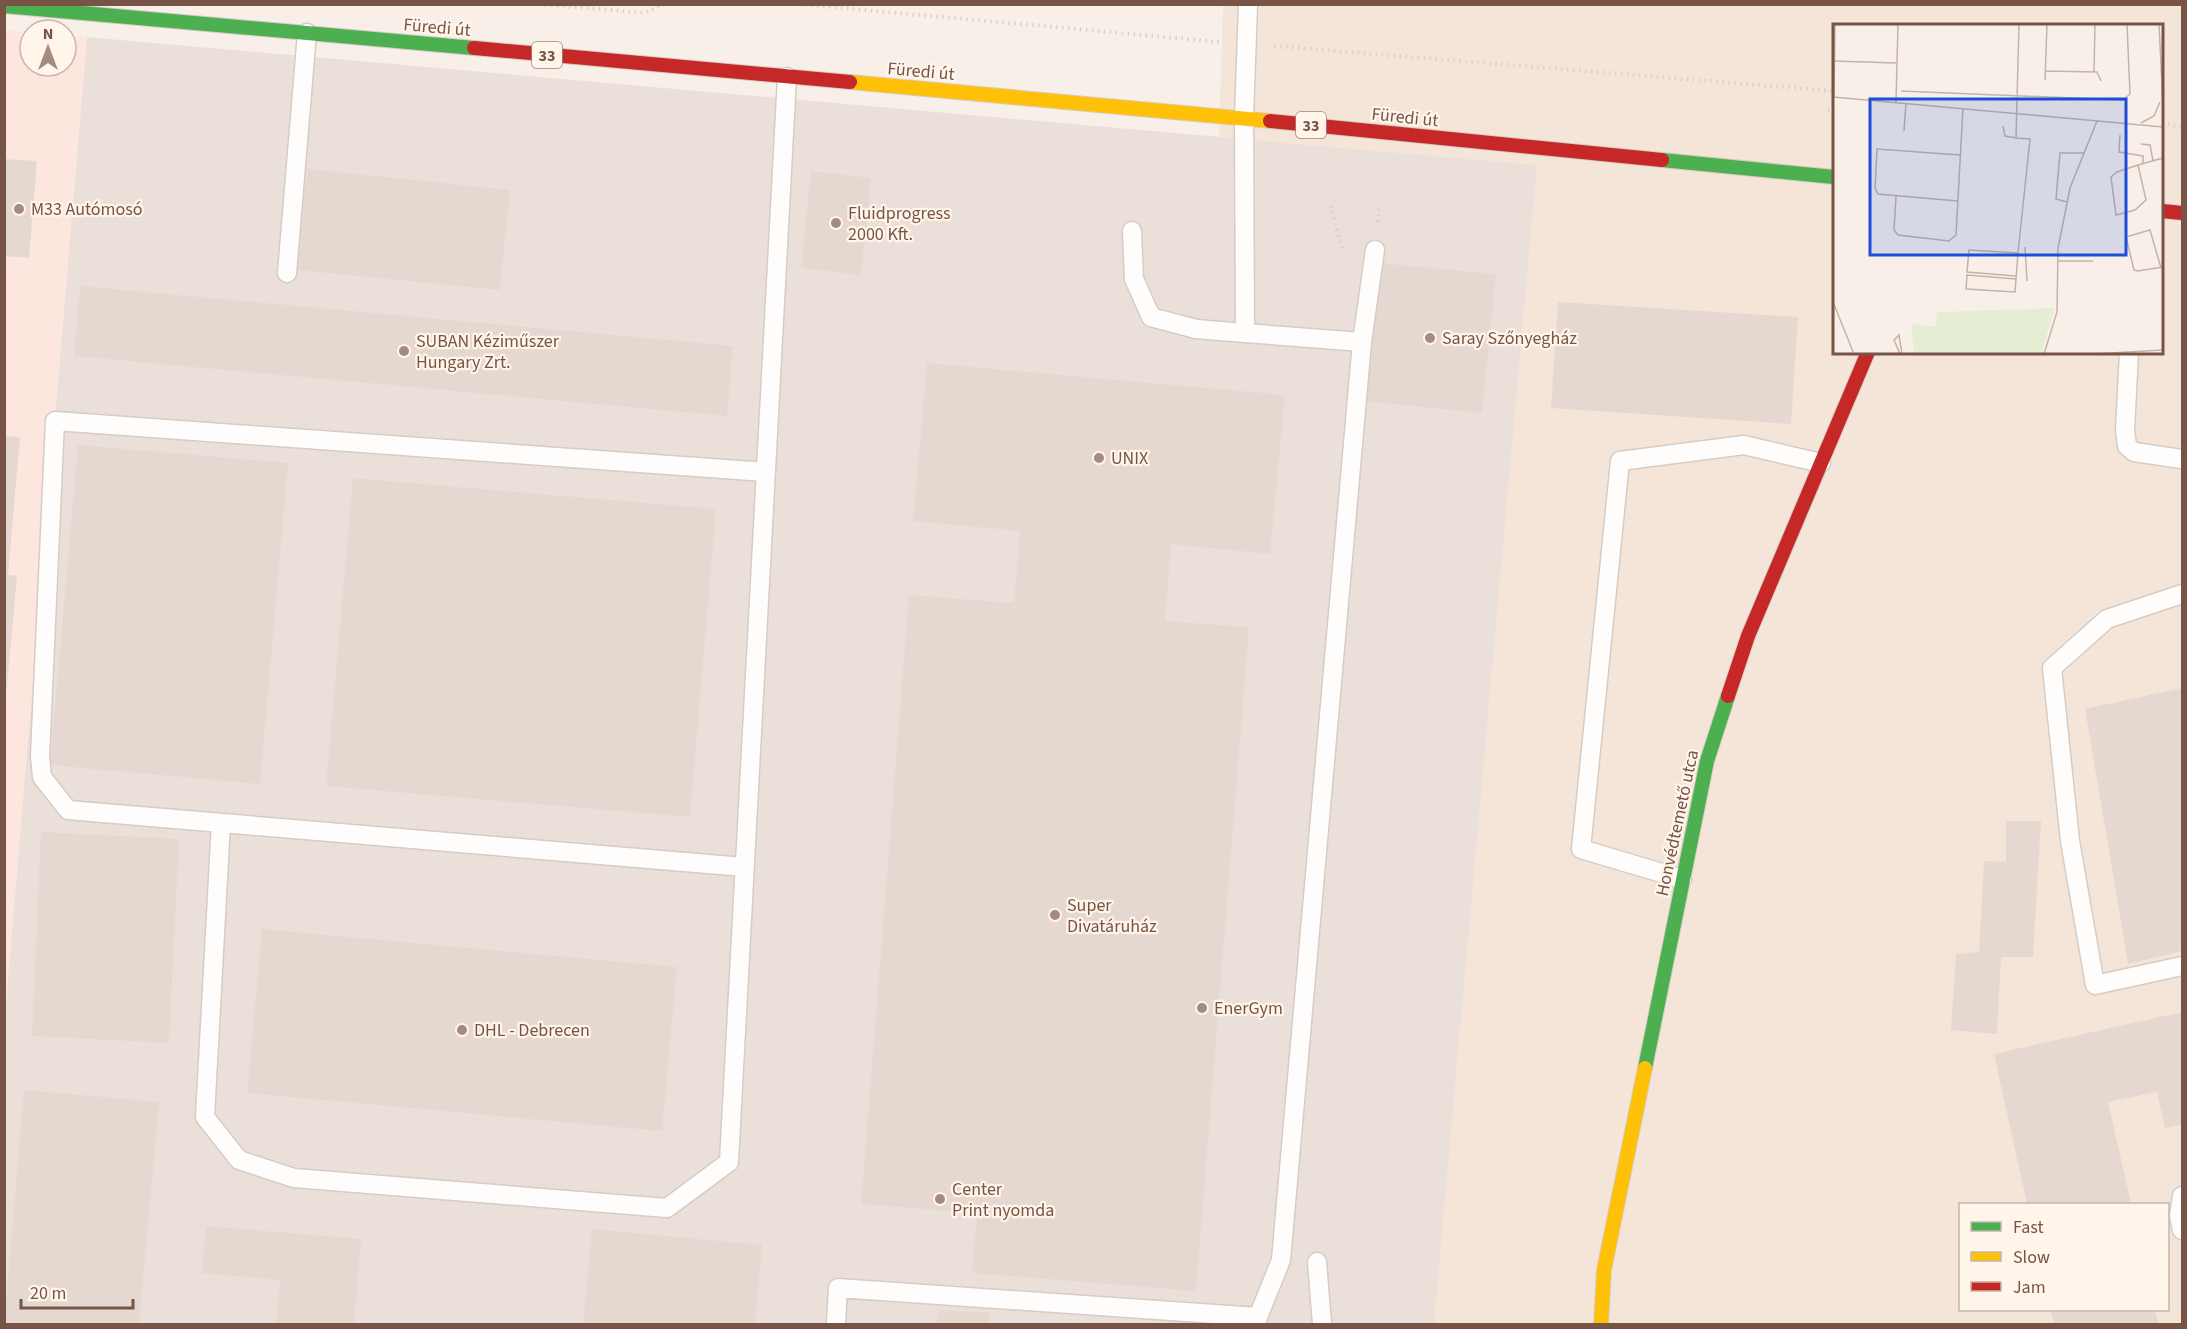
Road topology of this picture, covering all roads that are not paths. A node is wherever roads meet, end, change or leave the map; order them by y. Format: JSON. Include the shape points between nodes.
{"nodes":[{"id":1,"x":219,"y":4,"type":"edge"},
{"id":2,"x":1248,"y":4,"type":"edge"},
{"id":3,"x":4,"y":6,"type":"edge"},
{"id":4,"x":218,"y":25,"type":"junction"},
{"id":5,"x":307,"y":33,"type":"junction"},
{"id":6,"x":787,"y":77,"type":"junction"},
{"id":7,"x":1244,"y":118,"type":"junction"},
{"id":8,"x":1833,"y":177,"type":"edge"},
{"id":9,"x":2163,"y":211,"type":"edge"},
{"id":10,"x":2182,"y":213,"type":"edge"},
{"id":11,"x":1132,"y":231,"type":"dead end"},
{"id":12,"x":1375,"y":250,"type":"dead end"},
{"id":13,"x":287,"y":273,"type":"dead end"},
{"id":14,"x":1245,"y":333,"type":"junction"},
{"id":15,"x":1362,"y":342,"type":"junction"},
{"id":16,"x":1867,"y":354,"type":"edge"},
{"id":17,"x":2129,"y":354,"type":"edge"},
{"id":18,"x":2182,"y":459,"type":"edge"},
{"id":19,"x":1821,"y":463,"type":"junction"},
{"id":20,"x":766,"y":472,"type":"junction"},
{"id":21,"x":2182,"y":594,"type":"edge"},
{"id":22,"x":221,"y":823,"type":"junction"},
{"id":23,"x":744,"y":867,"type":"junction"},
{"id":24,"x":1683,"y":879,"type":"junction"},
{"id":25,"x":2182,"y":966,"type":"edge"},
{"id":26,"x":2182,"y":1196,"type":"edge"},
{"id":27,"x":2182,"y":1230,"type":"edge"},
{"id":28,"x":1317,"y":1262,"type":"dead end"},
{"id":29,"x":1258,"y":1321,"type":"edge"},
{"id":30,"x":836,"y":1324,"type":"edge"},
{"id":31,"x":1322,"y":1324,"type":"edge"},
{"id":32,"x":1601,"y":1324,"type":"edge"}],
"edges":[{"from":1,"to":4,"type":"lane"},
{"from":2,"to":7,"type":"lane"},
{"from":3,"to":4,"type":"main road","name":"Füredi út","number":"33"},
{"from":4,"to":5,"type":"main road","name":"Füredi út","number":"33"},
{"from":5,"to":6,"type":"main road","name":"Füredi út","number":"33"},
{"from":5,"to":13,"type":"lane"},
{"from":6,"to":7,"type":"main road","name":"Füredi út","number":"33"},
{"from":6,"to":20,"type":"lane"},
{"from":7,"to":8,"type":"main road","name":"Füredi út","number":"33"},
{"from":7,"to":14,"type":"lane"},
{"from":9,"to":10,"type":"main road"},
{"from":11,"to":14,"type":"lane","via":[[1134,279],[1151,317],[1196,329]]},
{"from":12,"to":15,"type":"lane"},
{"from":14,"to":15,"type":"lane"},
{"from":15,"to":29,"type":"lane","via":[[1281,1260]]},
{"from":16,"to":19,"type":"main road","name":"Honvédtemető utca"},
{"from":17,"to":18,"type":"lane","via":[[2127,446],[2134,452]]},
{"from":19,"to":24,"type":"main road","name":"Honvédtemető utca","via":[[1744,648],[1707,761]]},
{"from":19,"to":24,"type":"lane","via":[[1744,445],[1620,461],[1581,849]]},
{"from":20,"to":22,"type":"lane","via":[[55,422],[42,777],[68,810]]},
{"from":20,"to":23,"type":"lane"},
{"from":21,"to":25,"type":"lane","via":[[2107,619],[2052,668],[2070,842],[2095,985]]},
{"from":22,"to":23,"type":"lane"},
{"from":22,"to":23,"type":"lane","via":[[205,1117],[239,1160],[294,1178],[667,1208],[729,1162]]},
{"from":24,"to":32,"type":"main road","name":"Honvédtemető utca","via":[[1604,1270]]},
{"from":26,"to":27,"type":"lane"},
{"from":28,"to":31,"type":"lane"},
{"from":29,"to":30,"type":"lane","via":[[838,1288]]}]}
